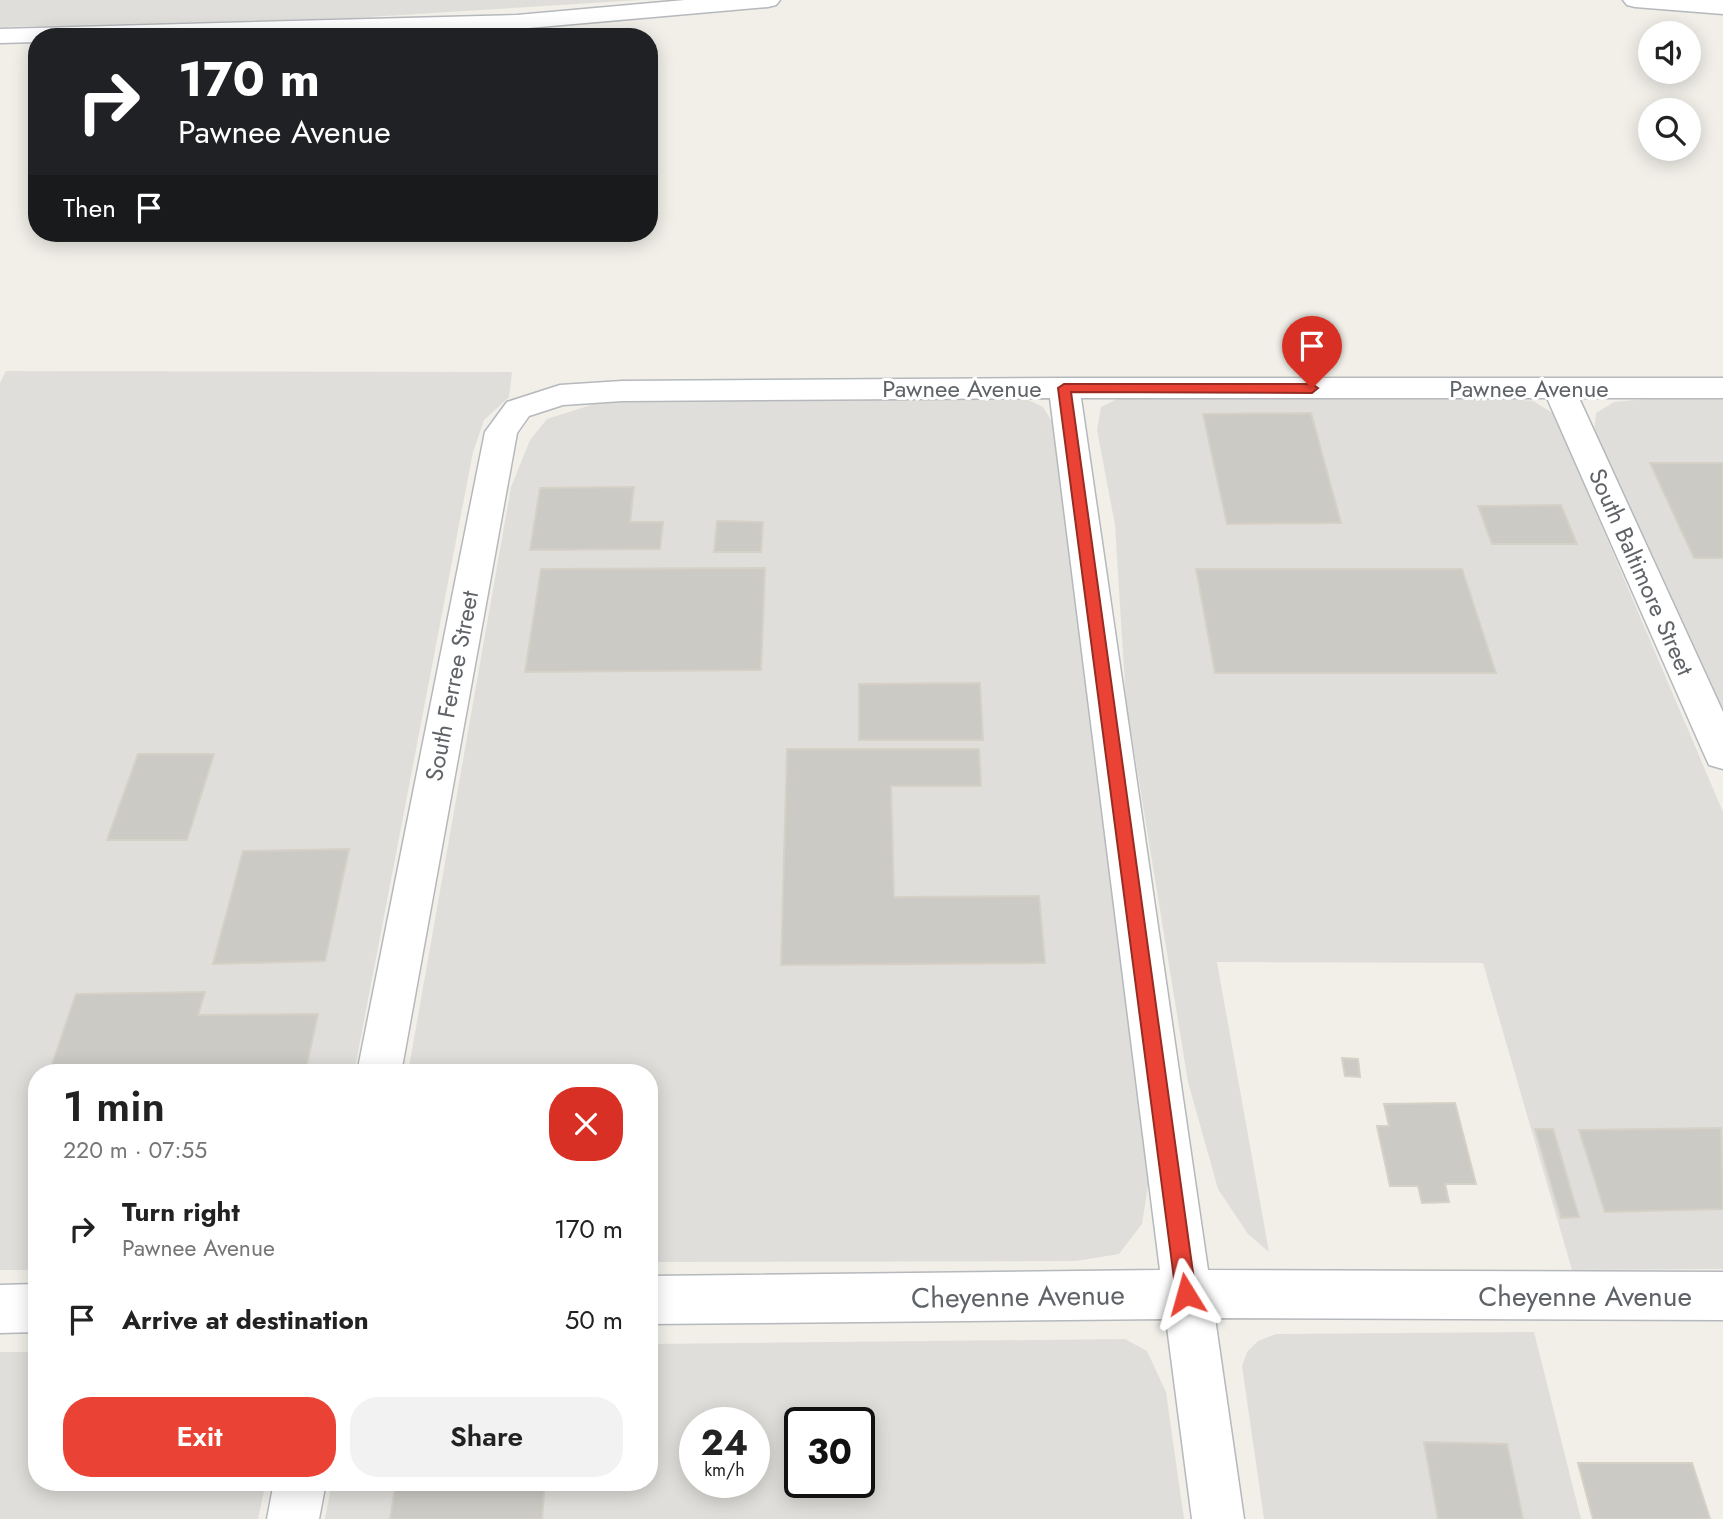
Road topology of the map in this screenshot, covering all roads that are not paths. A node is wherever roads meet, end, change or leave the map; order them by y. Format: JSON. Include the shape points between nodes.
{"nodes":[{"id":1,"x":768,"y":0,"type":"edge"},
{"id":2,"x":1634,"y":0,"type":"edge"},
{"id":3,"x":1723,"y":7,"type":"edge"},
{"id":4,"x":295,"y":28,"type":"edge"},
{"id":5,"x":28,"y":35,"type":"edge"},
{"id":6,"x":0,"y":36,"type":"edge"},
{"id":7,"x":1064,"y":388,"type":"junction"},
{"id":8,"x":1723,"y":388,"type":"edge"},
{"id":9,"x":1559,"y":389,"type":"junction"},
{"id":10,"x":622,"y":391,"type":"joint"},
{"id":11,"x":1723,"y":754,"type":"edge"},
{"id":12,"x":381,"y":1064,"type":"edge"},
{"id":13,"x":1186,"y":1294,"type":"junction"},
{"id":14,"x":1723,"y":1296,"type":"edge"},
{"id":15,"x":658,"y":1300,"type":"edge"},
{"id":16,"x":28,"y":1308,"type":"edge"},
{"id":17,"x":0,"y":1309,"type":"edge"},
{"id":18,"x":298,"y":1491,"type":"edge"},
{"id":19,"x":293,"y":1519,"type":"edge"},
{"id":20,"x":1218,"y":1519,"type":"edge"}],
"edges":[{"from":1,"to":4,"type":"street","via":[[517,22]]},
{"from":2,"to":3,"type":"street"},
{"from":5,"to":6,"type":"street"},
{"from":7,"to":9,"type":"street","name":"Pawnee Avenue"},
{"from":7,"to":10,"type":"street","name":"Pawnee Avenue"},
{"from":7,"to":13,"type":"street"},
{"from":8,"to":9,"type":"street","name":"Pawnee Avenue"},
{"from":9,"to":11,"type":"street","name":"South Baltimore Street"},
{"from":10,"to":12,"type":"street","name":"South Ferree Street","via":[[560,395],[518,409],[501,432]]},
{"from":13,"to":14,"type":"street","name":"Cheyenne Avenue"},
{"from":13,"to":15,"type":"street","name":"Cheyenne Avenue"},
{"from":13,"to":20,"type":"street"},
{"from":16,"to":17,"type":"street"},
{"from":18,"to":19,"type":"street"}]}
